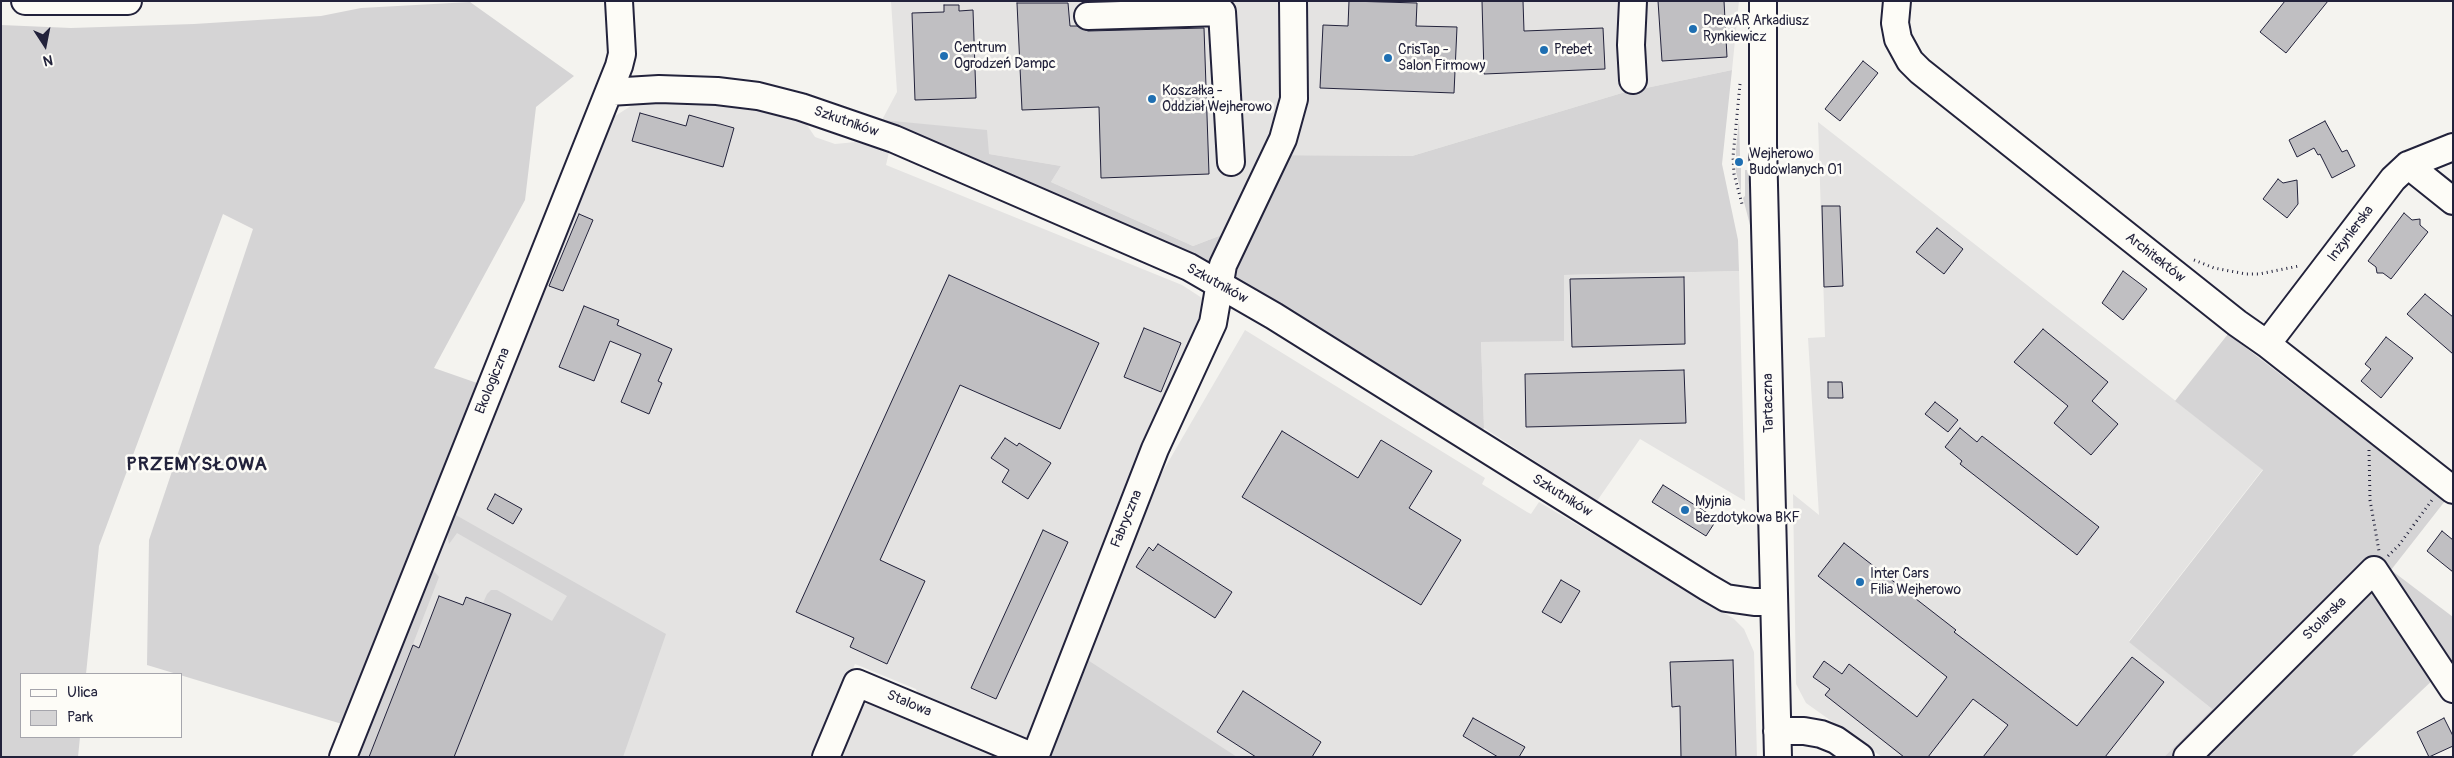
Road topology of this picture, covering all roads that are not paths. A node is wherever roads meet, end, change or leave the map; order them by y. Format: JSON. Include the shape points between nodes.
{"nodes":[{"id":1,"x":25,"y":1,"type":"edge"},
{"id":2,"x":128,"y":1,"type":"edge"},
{"id":3,"x":619,"y":1,"type":"edge"},
{"id":4,"x":1293,"y":1,"type":"edge"},
{"id":5,"x":1633,"y":1,"type":"edge"},
{"id":6,"x":1763,"y":1,"type":"edge"},
{"id":7,"x":1778,"y":1,"type":"edge"},
{"id":8,"x":1897,"y":1,"type":"edge"},
{"id":9,"x":1222,"y":7,"type":"edge"},
{"id":10,"x":1088,"y":16,"type":"dead end"},
{"id":11,"x":1764,"y":50,"type":"junction"},
{"id":12,"x":1633,"y":80,"type":"dead end"},
{"id":13,"x":609,"y":92,"type":"junction"},
{"id":14,"x":2453,"y":147,"type":"edge"},
{"id":15,"x":1231,"y":162,"type":"dead end"},
{"id":16,"x":2408,"y":165,"type":"junction"},
{"id":17,"x":2453,"y":201,"type":"edge"},
{"id":18,"x":1220,"y":283,"type":"junction"},
{"id":19,"x":2267,"y":344,"type":"junction"},
{"id":20,"x":2453,"y":490,"type":"edge"},
{"id":21,"x":1774,"y":602,"type":"junction"},
{"id":22,"x":2448,"y":681,"type":"edge"},
{"id":23,"x":1777,"y":731,"type":"junction"},
{"id":24,"x":343,"y":757,"type":"edge"},
{"id":25,"x":826,"y":757,"type":"edge"},
{"id":26,"x":1035,"y":757,"type":"edge"},
{"id":27,"x":1778,"y":757,"type":"edge"},
{"id":28,"x":1860,"y":757,"type":"edge"},
{"id":29,"x":2187,"y":757,"type":"edge"}],
"edges":[{"from":1,"to":2,"type":"street"},
{"from":3,"to":13,"type":"street","name":"Ekologiczna","via":[[621,58]]},
{"from":4,"to":18,"type":"street","name":"Fabryczna","via":[[1294,100],[1283,139],[1223,265]]},
{"from":5,"to":12,"type":"street"},
{"from":6,"to":11,"type":"street","name":"Tartaczna"},
{"from":7,"to":11,"type":"street","name":"Tartaczna"},
{"from":8,"to":19,"type":"street","name":"Architektów","via":[[1895,23],[1898,39],[1910,61],[1920,71]]},
{"from":9,"to":10,"type":"street"},
{"from":9,"to":15,"type":"street"},
{"from":11,"to":21,"type":"street","name":"Tartaczna","via":[[1763,154]]},
{"from":13,"to":18,"type":"street","name":"Szkutników","via":[[658,89],[717,91],[758,96],[801,107],[894,139]]},
{"from":13,"to":24,"type":"street","name":"Ekologiczna"},
{"from":14,"to":16,"type":"street","name":"Inżynierska"},
{"from":16,"to":17,"type":"street"},
{"from":16,"to":19,"type":"street","name":"Inżynierska","via":[[2393,179]]},
{"from":18,"to":21,"type":"street","name":"Szkutników","via":[[1726,598]]},
{"from":18,"to":26,"type":"street","name":"Fabryczna","via":[[1213,323],[1155,449]]},
{"from":19,"to":20,"type":"street","name":"Architektów"},
{"from":21,"to":23,"type":"street","name":"Tartaczna"},
{"from":22,"to":29,"type":"street","name":"Stolarska","via":[[2374,570]]},
{"from":23,"to":27,"type":"street","name":"Tartaczna"},
{"from":23,"to":28,"type":"street","via":[[1821,734]]},
{"from":25,"to":26,"type":"street","name":"Stalowa","via":[[857,683]]}]}
